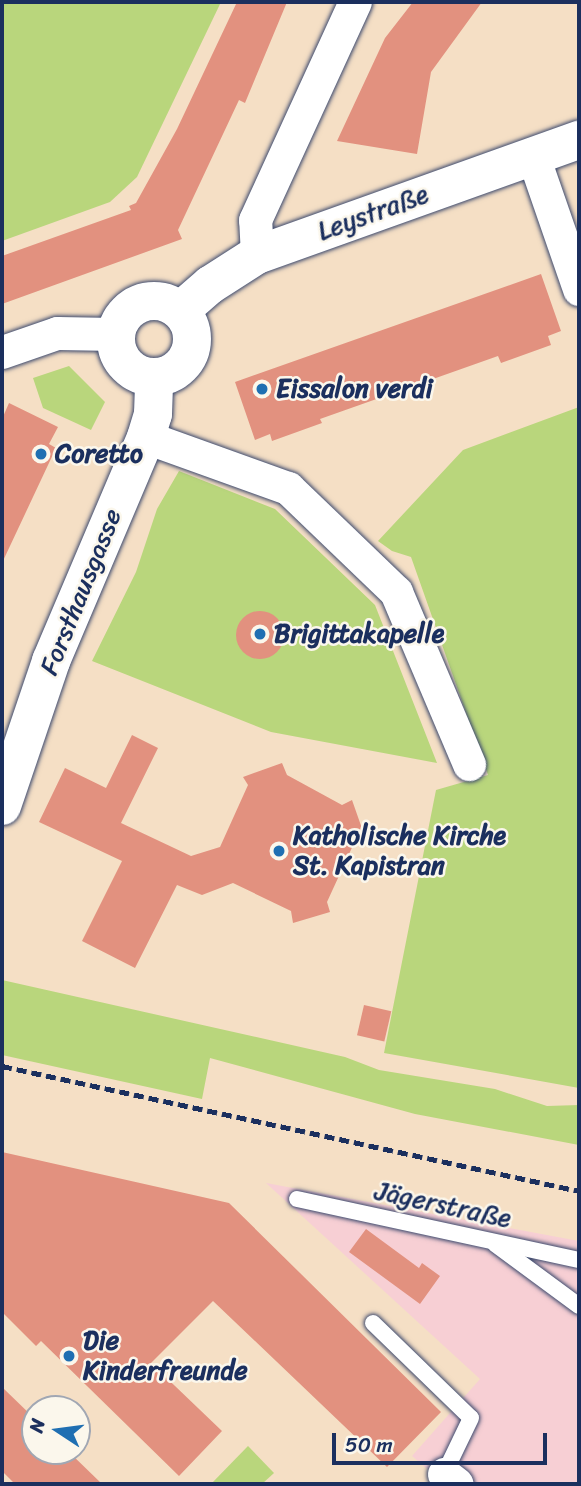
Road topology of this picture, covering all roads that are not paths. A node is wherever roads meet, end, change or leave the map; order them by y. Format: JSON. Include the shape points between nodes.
{"nodes":[{"id":1,"x":355,"y":2,"type":"edge"},
{"id":2,"x":579,"y":140,"type":"edge"},
{"id":3,"x":533,"y":156,"type":"junction"},
{"id":4,"x":257,"y":255,"type":"junction"},
{"id":5,"x":579,"y":289,"type":"edge"},
{"id":6,"x":180,"y":311,"type":"junction"},
{"id":7,"x":116,"y":334,"type":"junction"},
{"id":8,"x":2,"y":352,"type":"edge"},
{"id":9,"x":154,"y":378,"type":"junction"},
{"id":10,"x":146,"y":437,"type":"junction"},
{"id":11,"x":469,"y":764,"type":"dead end"},
{"id":12,"x":2,"y":806,"type":"edge"},
{"id":13,"x":296,"y":1199,"type":"dead end"},
{"id":14,"x":491,"y":1241,"type":"junction"},
{"id":15,"x":579,"y":1260,"type":"edge"},
{"id":16,"x":579,"y":1306,"type":"edge"},
{"id":17,"x":373,"y":1323,"type":"dead end"},
{"id":18,"x":450,"y":1479,"type":"edge"}],
"edges":[{"from":1,"to":4,"type":"street","via":[[255,220]]},
{"from":2,"to":3,"type":"street","name":"Leystraße"},
{"from":3,"to":4,"type":"street","name":"Leystraße"},
{"from":3,"to":5,"type":"street"},
{"from":4,"to":6,"type":"street","name":"Leystraße"},
{"from":6,"to":7,"type":"street","via":[[161,301],[142,303],[126,313]]},
{"from":6,"to":9,"type":"street","via":[[190,327],[190,353],[180,368]]},
{"from":7,"to":8,"type":"street","via":[[57,333]]},
{"from":7,"to":9,"type":"street","via":[[116,346],[126,365]]},
{"from":9,"to":10,"type":"street","name":"Forsthausgasse","via":[[153,414]]},
{"from":10,"to":11,"type":"street","via":[[288,488],[396,592]]},
{"from":10,"to":12,"type":"street","name":"Forsthausgasse","via":[[51,662]]},
{"from":13,"to":14,"type":"lane","name":"Jägerstraße"},
{"from":14,"to":15,"type":"lane","name":"Jägerstraße"},
{"from":14,"to":16,"type":"lane"},
{"from":17,"to":18,"type":"lane","via":[[471,1418]]}]}
